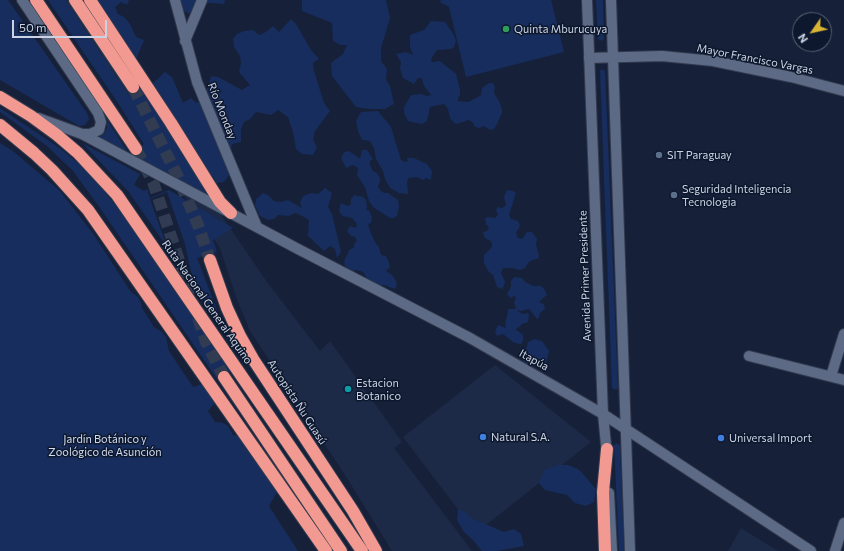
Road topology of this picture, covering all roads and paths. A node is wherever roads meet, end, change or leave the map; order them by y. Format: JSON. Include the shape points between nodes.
{"nodes":[{"id":1,"x":22,"y":0,"type":"edge"},
{"id":2,"x":36,"y":0,"type":"edge"},
{"id":3,"x":75,"y":0,"type":"edge"},
{"id":4,"x":90,"y":0,"type":"edge"},
{"id":5,"x":175,"y":0,"type":"edge"},
{"id":6,"x":202,"y":0,"type":"edge"},
{"id":7,"x":587,"y":0,"type":"edge"},
{"id":8,"x":611,"y":0,"type":"edge"},
{"id":9,"x":185,"y":41,"type":"junction"},
{"id":10,"x":613,"y":57,"type":"junction"},
{"id":11,"x":589,"y":58,"type":"junction"},
{"id":12,"x":133,"y":87,"type":"tunnel mouth"},
{"id":13,"x":844,"y":90,"type":"edge"},
{"id":14,"x":0,"y":97,"type":"edge"},
{"id":15,"x":31,"y":116,"type":"junction"},
{"id":16,"x":0,"y":124,"type":"edge"},
{"id":17,"x":82,"y":134,"type":"junction"},
{"id":18,"x":136,"y":149,"type":"tunnel mouth"},
{"id":19,"x":231,"y":213,"type":"junction"},
{"id":20,"x":256,"y":227,"type":"junction"},
{"id":21,"x":210,"y":260,"type":"tunnel mouth"},
{"id":22,"x":844,"y":334,"type":"edge"},
{"id":23,"x":749,"y":356,"type":"dead end"},
{"id":24,"x":831,"y":376,"type":"junction"},
{"id":25,"x":224,"y":377,"type":"tunnel mouth"},
{"id":26,"x":844,"y":380,"type":"edge"},
{"id":27,"x":603,"y":414,"type":"junction"},
{"id":28,"x":626,"y":429,"type":"junction"},
{"id":29,"x":606,"y":449,"type":"junction"},
{"id":30,"x":844,"y":523,"type":"edge"},
{"id":31,"x":326,"y":551,"type":"edge"},
{"id":32,"x":341,"y":551,"type":"edge"},
{"id":33,"x":362,"y":551,"type":"edge"},
{"id":34,"x":376,"y":551,"type":"edge"},
{"id":35,"x":606,"y":551,"type":"edge"},
{"id":36,"x":612,"y":551,"type":"edge"},
{"id":37,"x":630,"y":551,"type":"edge"},
{"id":38,"x":812,"y":551,"type":"edge"},
{"id":39,"x":835,"y":551,"type":"edge"}],
"edges":[{"from":1,"to":17,"type":"street","via":[[98,113],[98,130]]},
{"from":2,"to":18,"type":"highway"},
{"from":3,"to":12,"type":"highway"},
{"from":4,"to":19,"type":"highway","via":[[220,202]]},
{"from":5,"to":9,"type":"street","name":"Río Monday"},
{"from":6,"to":9,"type":"street"},
{"from":7,"to":11,"type":"street","name":"Avenida Primer Presidente"},
{"from":8,"to":10,"type":"street"},
{"from":9,"to":20,"type":"street","name":"Río Monday","via":[[198,82]]},
{"from":10,"to":11,"type":"street","name":"Mayor Francisco Vargas"},
{"from":10,"to":13,"type":"street","name":"Mayor Francisco Vargas","via":[[662,56],[713,61]]},
{"from":10,"to":28,"type":"street"},
{"from":11,"to":27,"type":"street","name":"Avenida Primer Presidente"},
{"from":14,"to":15,"type":"highway","name":"Ruta Nacional General Aquino"},
{"from":15,"to":17,"type":"street","name":"Itapúa"},
{"from":15,"to":33,"type":"highway","name":"Ruta Nacional General Aquino","via":[[78,153],[117,195]]},
{"from":16,"to":31,"type":"highway","via":[[52,170],[88,210]]},
{"from":17,"to":19,"type":"street","name":"Itapúa"},
{"from":19,"to":20,"type":"street","name":"Itapúa"},
{"from":20,"to":27,"type":"street","name":"Itapúa","via":[[470,338]]},
{"from":21,"to":34,"type":"highway","name":"Autopista Ñu Guasú","via":[[227,308],[243,342],[353,511]]},
{"from":22,"to":24,"type":"street"},
{"from":23,"to":24,"type":"street"},
{"from":24,"to":26,"type":"street"},
{"from":25,"to":32,"type":"highway"},
{"from":27,"to":28,"type":"street","name":"Itapúa"},
{"from":27,"to":29,"type":"street","name":"Avenida Primer Presidente"},
{"from":28,"to":37,"type":"street"},
{"from":28,"to":38,"type":"street","name":"Itapúa"},
{"from":29,"to":35,"type":"highway","via":[[603,492]]},
{"from":29,"to":36,"type":"street","name":"Avenida Primer Presidente"},
{"from":30,"to":39,"type":"street"}]}
